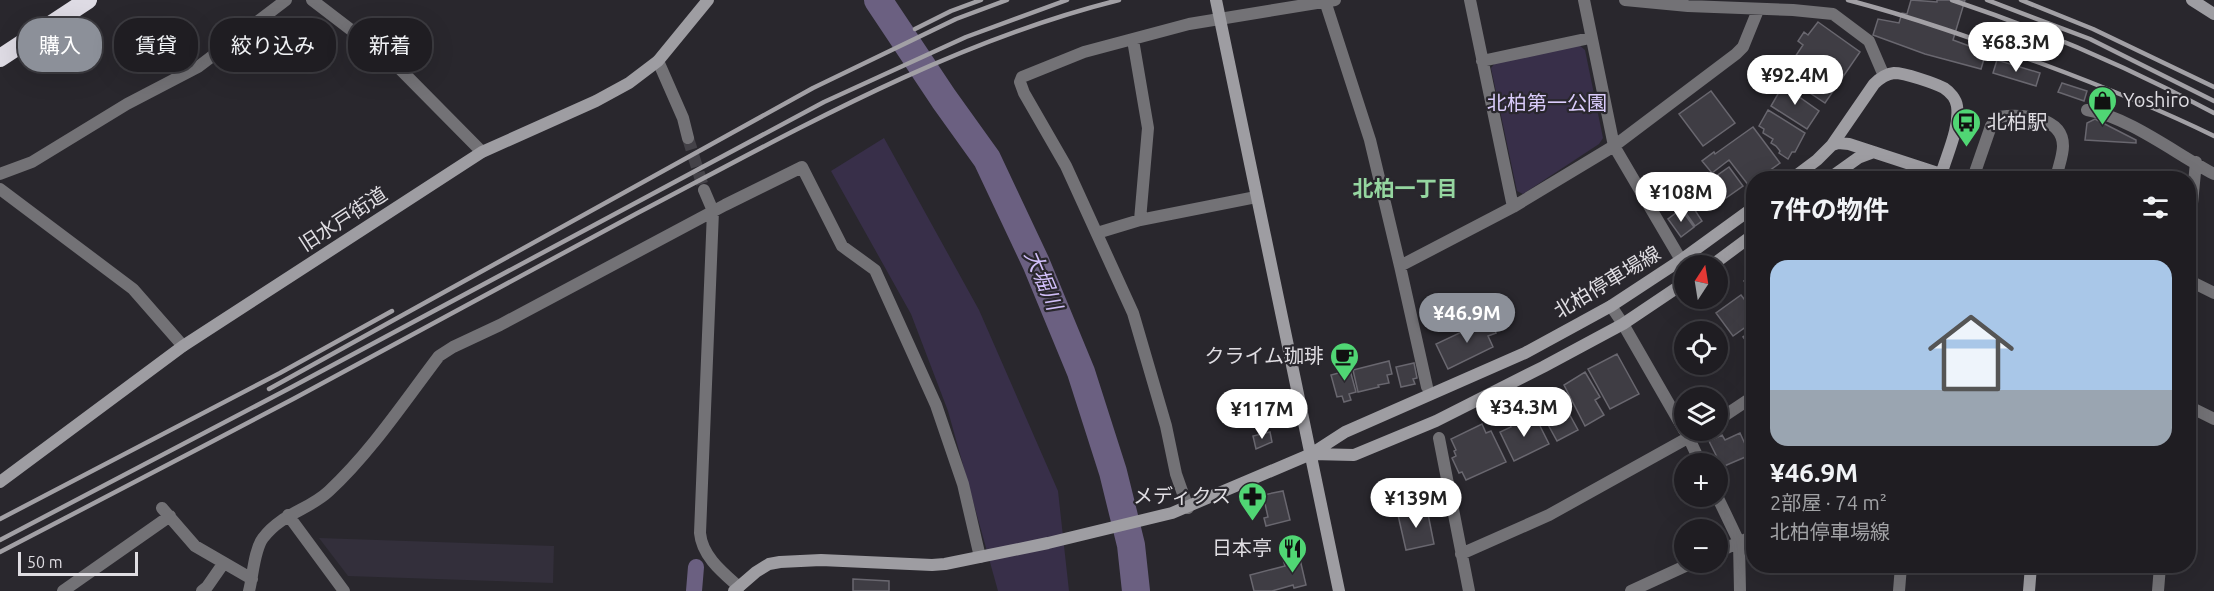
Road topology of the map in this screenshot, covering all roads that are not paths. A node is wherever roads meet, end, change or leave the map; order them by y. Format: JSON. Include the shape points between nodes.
{"nodes":[{"id":1,"x":88,"y":0,"type":"edge"},
{"id":2,"x":286,"y":0,"type":"edge"},
{"id":3,"x":312,"y":0,"type":"edge"},
{"id":4,"x":708,"y":0,"type":"edge"},
{"id":5,"x":1216,"y":0,"type":"edge"},
{"id":6,"x":1470,"y":0,"type":"edge"},
{"id":7,"x":1584,"y":0,"type":"edge"},
{"id":8,"x":1625,"y":0,"type":"edge"},
{"id":9,"x":2192,"y":0,"type":"edge"},
{"id":10,"x":1330,"y":1,"type":"edge"},
{"id":11,"x":1758,"y":10,"type":"junction"},
{"id":12,"x":2214,"y":14,"type":"edge"},
{"id":13,"x":1220,"y":20,"type":"junction"},
{"id":14,"x":1590,"y":38,"type":"junction"},
{"id":15,"x":1133,"y":40,"type":"junction"},
{"id":16,"x":0,"y":58,"type":"edge"},
{"id":17,"x":658,"y":61,"type":"junction"},
{"id":18,"x":1482,"y":61,"type":"junction"},
{"id":19,"x":1884,"y":76,"type":"junction"},
{"id":20,"x":2086,"y":110,"type":"dead end"},
{"id":21,"x":688,"y":138,"type":"tunnel mouth"},
{"id":22,"x":1834,"y":142,"type":"junction"},
{"id":23,"x":1614,"y":146,"type":"junction"},
{"id":24,"x":482,"y":152,"type":"junction"},
{"id":25,"x":1874,"y":152,"type":"junction"},
{"id":26,"x":2196,"y":162,"type":"junction"},
{"id":27,"x":1802,"y":171,"type":"edge"},
{"id":28,"x":1840,"y":171,"type":"edge"},
{"id":29,"x":1929,"y":171,"type":"edge"},
{"id":30,"x":1950,"y":171,"type":"edge"},
{"id":31,"x":1975,"y":171,"type":"edge"},
{"id":32,"x":2058,"y":171,"type":"edge"},
{"id":33,"x":2195,"y":171,"type":"edge"},
{"id":34,"x":0,"y":174,"type":"edge"},
{"id":35,"x":2214,"y":174,"type":"edge"},
{"id":36,"x":0,"y":189,"type":"edge"},
{"id":37,"x":704,"y":190,"type":"tunnel mouth"},
{"id":38,"x":1256,"y":197,"type":"junction"},
{"id":39,"x":1513,"y":207,"type":"junction"},
{"id":40,"x":713,"y":211,"type":"junction"},
{"id":41,"x":1746,"y":213,"type":"edge"},
{"id":42,"x":1140,"y":220,"type":"junction"},
{"id":43,"x":1097,"y":233,"type":"junction"},
{"id":44,"x":1746,"y":240,"type":"edge"},
{"id":45,"x":1678,"y":255,"type":"edge"},
{"id":46,"x":1688,"y":255,"type":"edge"},
{"id":47,"x":1726,"y":255,"type":"edge"},
{"id":48,"x":1674,"y":265,"type":"edge"},
{"id":49,"x":1400,"y":266,"type":"junction"},
{"id":50,"x":2196,"y":284,"type":"edge"},
{"id":51,"x":1674,"y":290,"type":"edge"},
{"id":52,"x":2214,"y":293,"type":"edge"},
{"id":53,"x":1611,"y":306,"type":"junction"},
{"id":54,"x":1623,"y":324,"type":"junction"},
{"id":55,"x":183,"y":346,"type":"junction"},
{"id":56,"x":1428,"y":387,"type":"dead end"},
{"id":57,"x":1746,"y":401,"type":"edge"},
{"id":58,"x":2196,"y":410,"type":"edge"},
{"id":59,"x":1674,"y":412,"type":"edge"},
{"id":60,"x":1728,"y":413,"type":"edge"},
{"id":61,"x":2214,"y":419,"type":"edge"},
{"id":62,"x":1439,"y":438,"type":"dead end"},
{"id":63,"x":1674,"y":440,"type":"edge"},
{"id":64,"x":1311,"y":454,"type":"junction"},
{"id":65,"x":0,"y":482,"type":"edge"},
{"id":66,"x":1722,"y":507,"type":"edge"},
{"id":67,"x":1188,"y":508,"type":"junction"},
{"id":68,"x":288,"y":515,"type":"junction"},
{"id":69,"x":1746,"y":539,"type":"edge"},
{"id":70,"x":1739,"y":542,"type":"junction"},
{"id":71,"x":1728,"y":547,"type":"edge"},
{"id":72,"x":1461,"y":554,"type":"junction"},
{"id":73,"x":980,"y":557,"type":"junction"},
{"id":74,"x":223,"y":564,"type":"junction"},
{"id":75,"x":1674,"y":571,"type":"edge"},
{"id":76,"x":1900,"y":573,"type":"edge"},
{"id":77,"x":2030,"y":573,"type":"edge"},
{"id":78,"x":2159,"y":573,"type":"edge"},
{"id":79,"x":251,"y":585,"type":"edge"},
{"id":80,"x":736,"y":589,"type":"edge"},
{"id":81,"x":63,"y":591,"type":"edge"},
{"id":82,"x":202,"y":591,"type":"edge"},
{"id":83,"x":344,"y":591,"type":"edge"},
{"id":84,"x":1339,"y":591,"type":"edge"},
{"id":85,"x":1469,"y":591,"type":"edge"},
{"id":86,"x":1631,"y":591,"type":"edge"},
{"id":87,"x":1740,"y":591,"type":"edge"},
{"id":88,"x":1899,"y":591,"type":"edge"},
{"id":89,"x":2029,"y":591,"type":"edge"},
{"id":90,"x":2158,"y":591,"type":"edge"}],
"edges":[{"from":1,"to":16,"type":"highway"},
{"from":2,"to":34,"type":"street","via":[[198,67],[127,104],[32,162]]},
{"from":3,"to":24,"type":"street","via":[[393,62]]},
{"from":4,"to":17,"type":"street","name":"旧水戸街道"},
{"from":5,"to":13,"type":"street"},
{"from":6,"to":18,"type":"street"},
{"from":7,"to":14,"type":"street"},
{"from":8,"to":11,"type":"street"},
{"from":9,"to":12,"type":"street"},
{"from":10,"to":13,"type":"street"},
{"from":10,"to":49,"type":"street","via":[[1370,140]]},
{"from":11,"to":19,"type":"street","via":[[1833,14],[1869,41]]},
{"from":11,"to":23,"type":"street","via":[[1743,47],[1736,54]]},
{"from":13,"to":15,"type":"street","via":[[1189,24]]},
{"from":13,"to":38,"type":"street"},
{"from":14,"to":18,"type":"street"},
{"from":14,"to":23,"type":"street"},
{"from":15,"to":42,"type":"street","via":[[1148,128]]},
{"from":15,"to":43,"type":"street","via":[[1084,52],[1022,77],[1020,82]]},
{"from":17,"to":21,"type":"street"},
{"from":17,"to":24,"type":"street","name":"旧水戸街道","via":[[596,101]]},
{"from":18,"to":39,"type":"street"},
{"from":19,"to":22,"type":"street","via":[[1862,98]]},
{"from":19,"to":30,"type":"street","via":[[1904,75],[1945,89],[1953,96],[1958,115]]},
{"from":20,"to":26,"type":"street","via":[[2140,131]]},
{"from":22,"to":25,"type":"street"},
{"from":22,"to":27,"type":"street"},
{"from":23,"to":39,"type":"street"},
{"from":23,"to":45,"type":"street"},
{"from":24,"to":55,"type":"street","name":"旧水戸街道"},
{"from":25,"to":28,"type":"street"},
{"from":25,"to":29,"type":"street"},
{"from":26,"to":33,"type":"street"},
{"from":26,"to":35,"type":"street"},
{"from":31,"to":32,"type":"street","via":[[1991,126],[1999,117],[2013,115],[2034,118],[2059,130],[2063,146]]},
{"from":36,"to":55,"type":"street","via":[[133,290]]},
{"from":37,"to":40,"type":"street"},
{"from":38,"to":42,"type":"street"},
{"from":38,"to":64,"type":"street"},
{"from":39,"to":49,"type":"street"},
{"from":40,"to":68,"type":"street","via":[[439,356],[360,458],[328,492]]},
{"from":40,"to":73,"type":"street","via":[[802,167],[842,246],[875,270],[936,405],[963,483]]},
{"from":40,"to":80,"type":"street","via":[[700,533],[701,544]]},
{"from":41,"to":46,"type":"street","name":"北柏停車場線"},
{"from":42,"to":43,"type":"street"},
{"from":43,"to":67,"type":"street","via":[[1133,313]]},
{"from":44,"to":47,"type":"street"},
{"from":48,"to":53,"type":"street","name":"北柏停車場線"},
{"from":49,"to":56,"type":"street"},
{"from":50,"to":52,"type":"street"},
{"from":51,"to":54,"type":"street","name":"北柏停車場線"},
{"from":53,"to":54,"type":"street"},
{"from":53,"to":64,"type":"street","name":"北柏停車場線","via":[[1525,353],[1345,432]]},
{"from":54,"to":59,"type":"street"},
{"from":54,"to":64,"type":"street","name":"北柏停車場線","via":[[1436,421],[1354,455]]},
{"from":55,"to":65,"type":"street","name":"旧水戸街道"},
{"from":57,"to":60,"type":"street"},
{"from":58,"to":61,"type":"street"},
{"from":62,"to":72,"type":"street"},
{"from":63,"to":72,"type":"street","via":[[1549,515]]},
{"from":64,"to":67,"type":"street"},
{"from":64,"to":84,"type":"street"},
{"from":66,"to":70,"type":"street"},
{"from":67,"to":73,"type":"street"},
{"from":68,"to":79,"type":"street","via":[[263,539]]},
{"from":68,"to":83,"type":"street"},
{"from":69,"to":70,"type":"street"},
{"from":70,"to":71,"type":"street"},
{"from":70,"to":87,"type":"street"},
{"from":72,"to":85,"type":"street"},
{"from":73,"to":80,"type":"street","via":[[933,565],[780,562],[769,564]]},
{"from":74,"to":79,"type":"street"},
{"from":74,"to":81,"type":"street","via":[[195,546],[166,512]]},
{"from":74,"to":82,"type":"street"},
{"from":75,"to":86,"type":"street"},
{"from":76,"to":88,"type":"street"},
{"from":77,"to":89,"type":"street"},
{"from":78,"to":90,"type":"street"}]}
